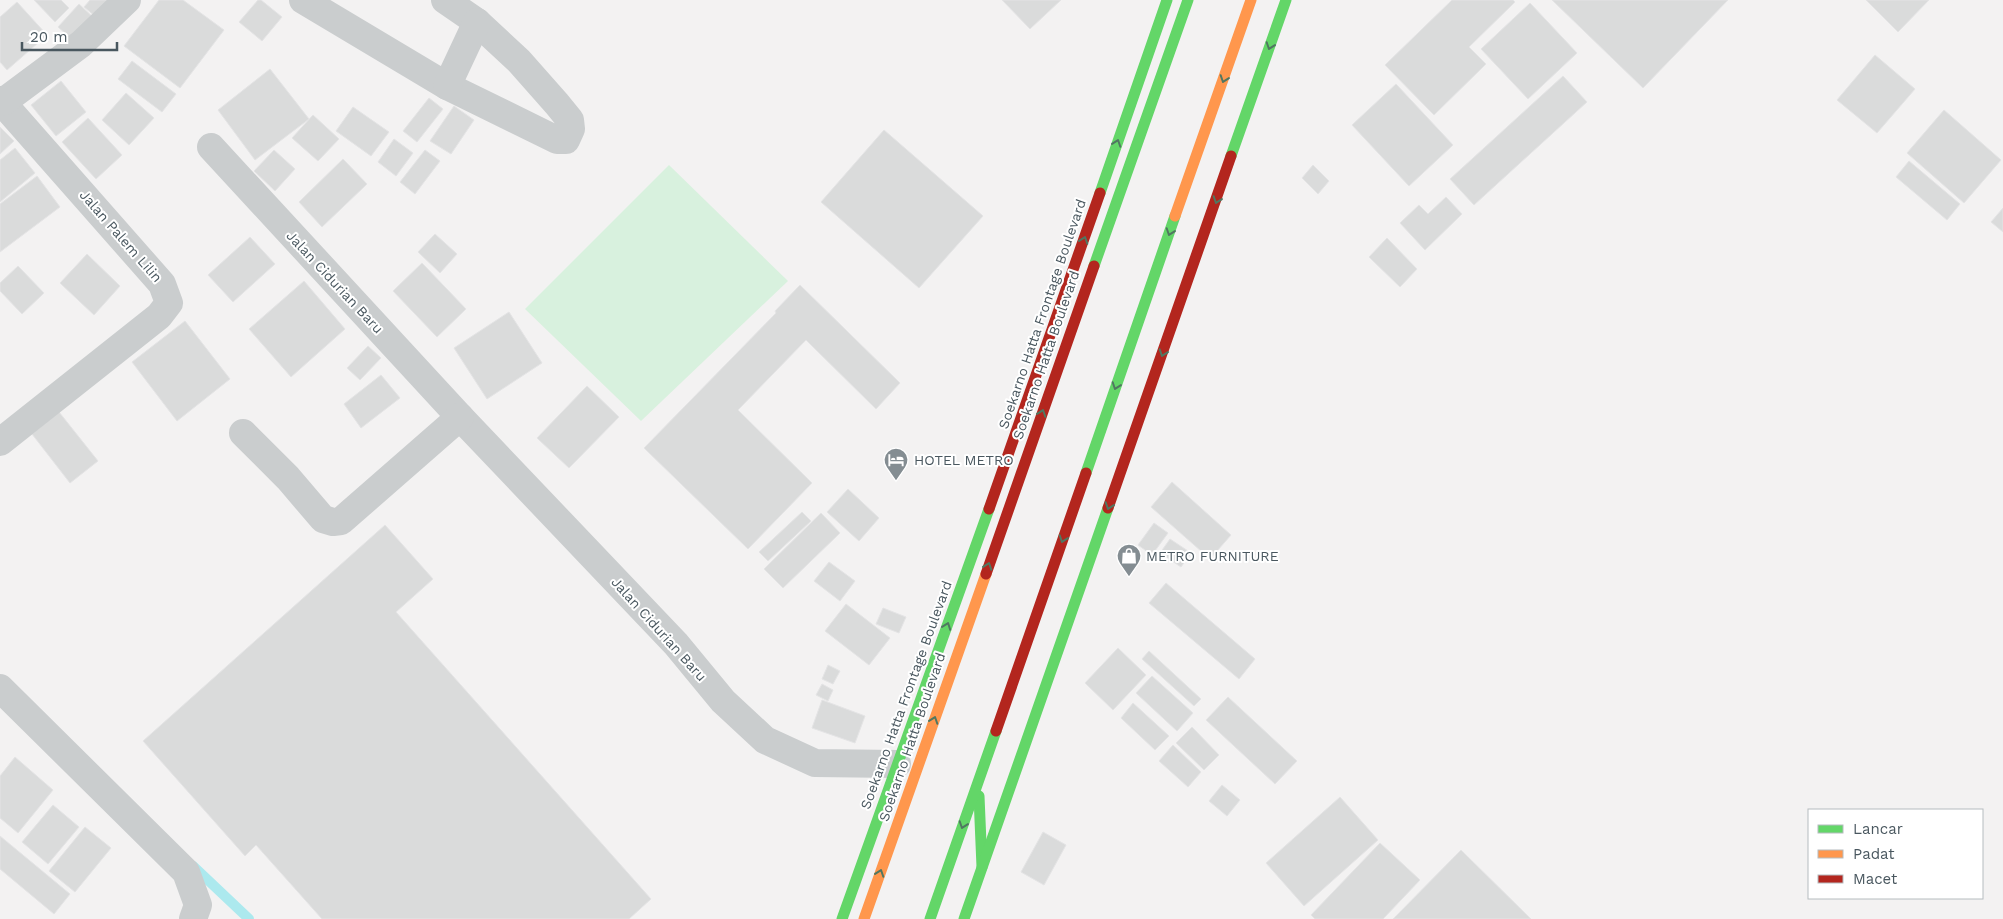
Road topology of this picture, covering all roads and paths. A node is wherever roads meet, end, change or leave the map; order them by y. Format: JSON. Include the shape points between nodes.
{"nodes":[{"id":1,"x":127,"y":0,"type":"edge"},
{"id":2,"x":303,"y":0,"type":"edge"},
{"id":3,"x":445,"y":0,"type":"edge"},
{"id":4,"x":1167,"y":0,"type":"edge"},
{"id":5,"x":1188,"y":0,"type":"edge"},
{"id":6,"x":1251,"y":0,"type":"edge"},
{"id":7,"x":1286,"y":0,"type":"edge"},
{"id":8,"x":478,"y":22,"type":"junction"},
{"id":9,"x":447,"y":86,"type":"junction"},
{"id":10,"x":2,"y":101,"type":"edge"},
{"id":11,"x":211,"y":147,"type":"dead end"},
{"id":12,"x":1101,"y":189,"type":"junction"},
{"id":13,"x":1104,"y":235,"type":"junction"},
{"id":14,"x":460,"y":417,"type":"junction"},
{"id":15,"x":243,"y":433,"type":"dead end"},
{"id":16,"x":0,"y":442,"type":"edge"},
{"id":17,"x":0,"y":688,"type":"edge"},
{"id":18,"x":897,"y":764,"type":"junction"},
{"id":19,"x":979,"y":779,"type":"junction"},
{"id":20,"x":982,"y":867,"type":"junction"},
{"id":21,"x":193,"y":919,"type":"edge"},
{"id":22,"x":842,"y":919,"type":"edge"},
{"id":23,"x":864,"y":919,"type":"edge"},
{"id":24,"x":930,"y":919,"type":"edge"},
{"id":25,"x":964,"y":919,"type":"edge"}],
"edges":[{"from":1,"to":10,"type":"street","via":[[81,44]]},
{"from":2,"to":9,"type":"street"},
{"from":3,"to":8,"type":"street"},
{"from":12,"to":4,"type":"main road","name":"Soekarno Hatta Frontage Boulevard","one_way":true},
{"from":5,"to":13,"type":"main road","name":"Soekarno Hatta Boulevard"},
{"from":6,"to":19,"type":"main road","one_way":true},
{"from":7,"to":20,"type":"main road","one_way":true},
{"from":8,"to":9,"type":"street"},
{"from":8,"to":9,"type":"street","via":[[519,61],[570,120],[571,128],[566,140],[557,140]]},
{"from":10,"to":16,"type":"street","name":"Jalan Palem Lilin","via":[[162,284],[169,303],[159,316]]},
{"from":11,"to":14,"type":"street","name":"Jalan Cidurian Baru"},
{"from":12,"to":13,"type":"main road"},
{"from":18,"to":12,"type":"main road","name":"Soekarno Hatta Frontage Boulevard","one_way":true},
{"from":23,"to":13,"type":"main road","name":"Soekarno Hatta Boulevard","one_way":true},
{"from":14,"to":15,"type":"street","via":[[341,521],[333,522],[323,519]]},
{"from":14,"to":18,"type":"street","name":"Jalan Cidurian Baru","via":[[676,644],[723,701],[764,740],[815,763]]},
{"from":17,"to":21,"type":"street","via":[[186,872],[198,905]]},
{"from":18,"to":22,"type":"main road","name":"Soekarno Hatta Frontage Boulevard"},
{"from":19,"to":20,"type":"main road"},
{"from":19,"to":24,"type":"main road","one_way":true},
{"from":20,"to":25,"type":"main road"}]}
